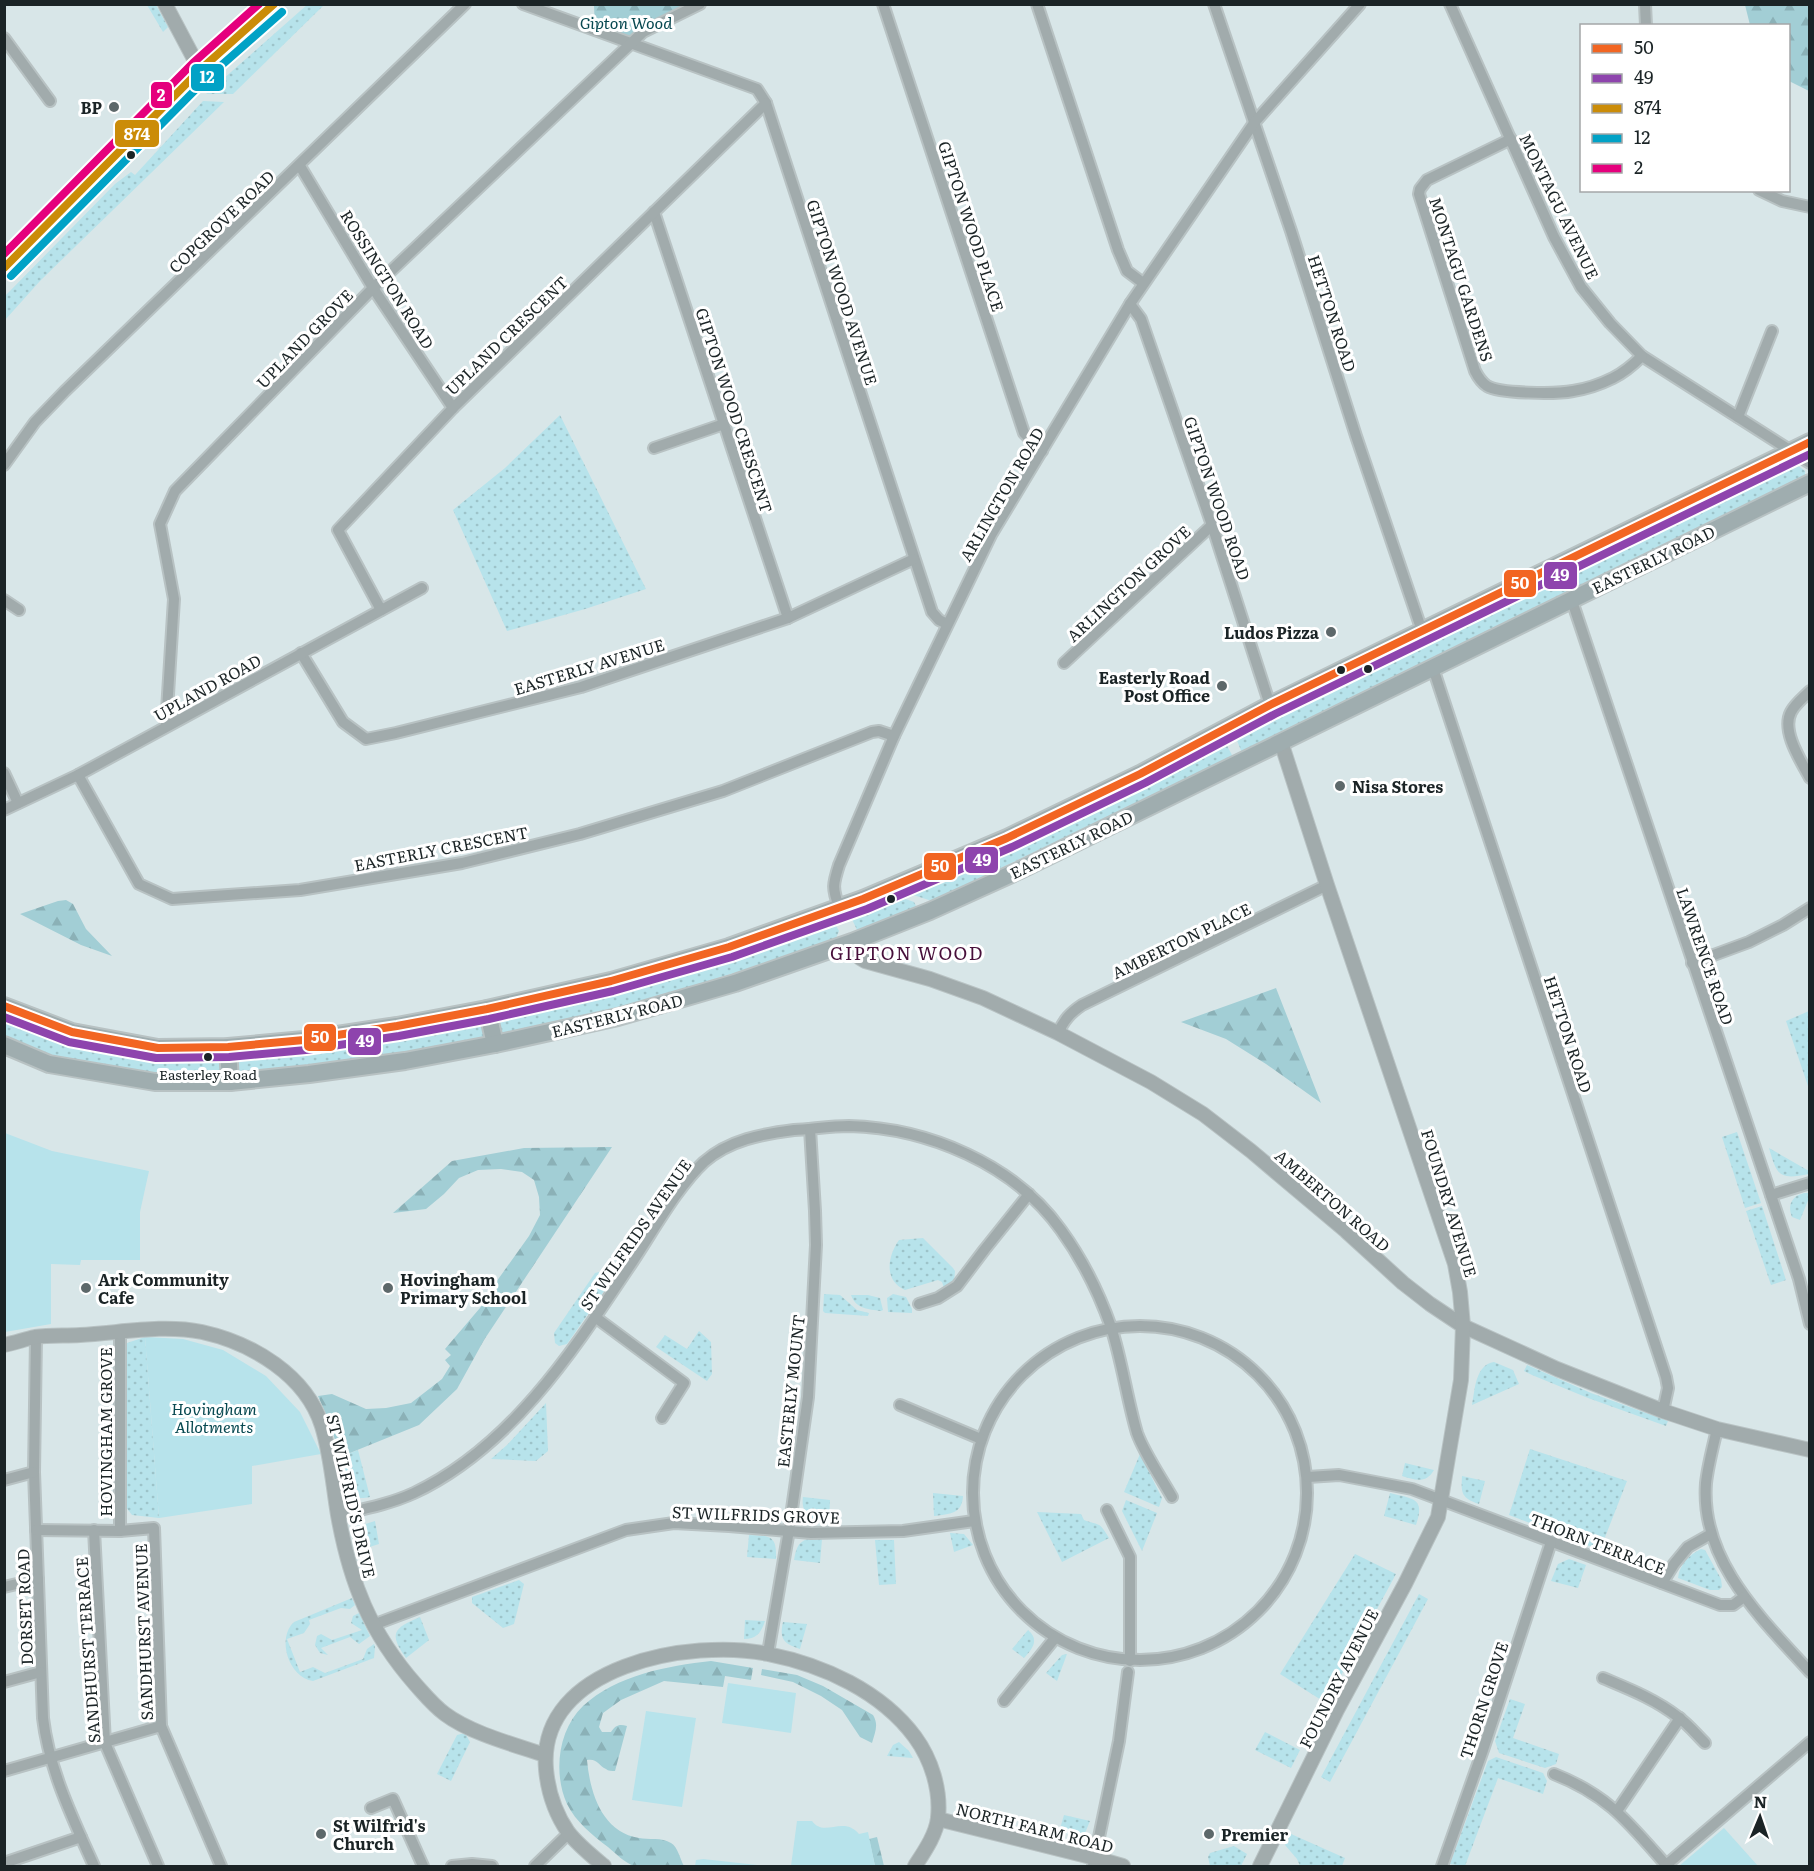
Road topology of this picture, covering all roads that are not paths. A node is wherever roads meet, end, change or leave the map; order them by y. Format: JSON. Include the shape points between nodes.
{"nodes":[{"id":1,"x":165,"y":4,"type":"edge"},
{"id":2,"x":275,"y":4,"type":"edge"},
{"id":3,"x":465,"y":4,"type":"edge"},
{"id":4,"x":523,"y":4,"type":"edge"},
{"id":5,"x":700,"y":4,"type":"edge"},
{"id":6,"x":884,"y":4,"type":"edge"},
{"id":7,"x":1037,"y":4,"type":"edge"},
{"id":8,"x":1214,"y":4,"type":"edge"},
{"id":9,"x":1360,"y":4,"type":"edge"},
{"id":10,"x":1450,"y":4,"type":"edge"},
{"id":11,"x":1645,"y":4,"type":"edge"},
{"id":12,"x":1646,"y":24,"type":"edge"},
{"id":13,"x":4,"y":38,"type":"edge"},
{"id":14,"x":632,"y":44,"type":"junction"},
{"id":15,"x":200,"y":70,"type":"junction"},
{"id":16,"x":50,"y":101,"type":"dead end"},
{"id":17,"x":766,"y":103,"type":"junction"},
{"id":18,"x":1254,"y":123,"type":"junction"},
{"id":19,"x":1510,"y":139,"type":"junction"},
{"id":20,"x":300,"y":166,"type":"junction"},
{"id":21,"x":1763,"y":192,"type":"edge"},
{"id":22,"x":1809,"y":207,"type":"edge"},
{"id":23,"x":654,"y":212,"type":"junction"},
{"id":24,"x":4,"y":269,"type":"edge"},
{"id":25,"x":1143,"y":283,"type":"junction"},
{"id":26,"x":373,"y":288,"type":"junction"},
{"id":27,"x":1130,"y":304,"type":"junction"},
{"id":28,"x":1772,"y":331,"type":"dead end"},
{"id":29,"x":1642,"y":356,"type":"junction"},
{"id":30,"x":453,"y":408,"type":"junction"},
{"id":31,"x":1738,"y":417,"type":"junction"},
{"id":32,"x":724,"y":424,"type":"junction"},
{"id":33,"x":1809,"y":442,"type":"edge"},
{"id":34,"x":654,"y":448,"type":"dead end"},
{"id":35,"x":1042,"y":451,"type":"junction"},
{"id":36,"x":1792,"y":451,"type":"junction"},
{"id":37,"x":1809,"y":463,"type":"edge"},
{"id":38,"x":4,"y":465,"type":"edge"},
{"id":39,"x":1809,"y":483,"type":"edge"},
{"id":40,"x":1212,"y":525,"type":"junction"},
{"id":41,"x":914,"y":559,"type":"junction"},
{"id":42,"x":422,"y":588,"type":"dead end"},
{"id":43,"x":1571,"y":598,"type":"junction"},
{"id":44,"x":4,"y":600,"type":"edge"},
{"id":45,"x":18,"y":610,"type":"dead end"},
{"id":46,"x":381,"y":610,"type":"junction"},
{"id":47,"x":788,"y":618,"type":"junction"},
{"id":48,"x":947,"y":624,"type":"junction"},
{"id":49,"x":1422,"y":631,"type":"junction"},
{"id":50,"x":302,"y":653,"type":"junction"},
{"id":51,"x":1064,"y":663,"type":"dead end"},
{"id":52,"x":1433,"y":668,"type":"junction"},
{"id":53,"x":1809,"y":691,"type":"edge"},
{"id":54,"x":1270,"y":705,"type":"junction"},
{"id":55,"x":166,"y":726,"type":"junction"},
{"id":56,"x":894,"y":736,"type":"junction"},
{"id":57,"x":1281,"y":742,"type":"junction"},
{"id":58,"x":4,"y":772,"type":"edge"},
{"id":59,"x":78,"y":776,"type":"junction"},
{"id":60,"x":1809,"y":778,"type":"edge"},
{"id":61,"x":18,"y":803,"type":"junction"},
{"id":62,"x":4,"y":810,"type":"edge"},
{"id":63,"x":1327,"y":885,"type":"junction"},
{"id":64,"x":838,"y":907,"type":"junction"},
{"id":65,"x":1809,"y":908,"type":"edge"},
{"id":66,"x":852,"y":942,"type":"junction"},
{"id":67,"x":1692,"y":963,"type":"junction"},
{"id":68,"x":4,"y":1006,"type":"edge"},
{"id":69,"x":487,"y":1008,"type":"junction"},
{"id":70,"x":1058,"y":1033,"type":"junction"},
{"id":71,"x":495,"y":1044,"type":"junction"},
{"id":72,"x":4,"y":1045,"type":"edge"},
{"id":73,"x":228,"y":1047,"type":"junction"},
{"id":74,"x":230,"y":1082,"type":"junction"},
{"id":75,"x":810,"y":1129,"type":"junction"},
{"id":76,"x":1809,"y":1184,"type":"edge"},
{"id":77,"x":1029,"y":1194,"type":"junction"},
{"id":78,"x":1771,"y":1195,"type":"junction"},
{"id":79,"x":919,"y":1304,"type":"dead end"},
{"id":80,"x":595,"y":1317,"type":"junction"},
{"id":81,"x":1809,"y":1324,"type":"edge"},
{"id":82,"x":1463,"y":1326,"type":"junction"},
{"id":83,"x":1111,"y":1328,"type":"junction"},
{"id":84,"x":120,"y":1332,"type":"junction"},
{"id":85,"x":36,"y":1337,"type":"junction"},
{"id":86,"x":4,"y":1345,"type":"edge"},
{"id":87,"x":900,"y":1405,"type":"dead end"},
{"id":88,"x":1663,"y":1411,"type":"junction"},
{"id":89,"x":662,"y":1418,"type":"dead end"},
{"id":90,"x":1717,"y":1429,"type":"junction"},
{"id":91,"x":981,"y":1439,"type":"junction"},
{"id":92,"x":1809,"y":1450,"type":"edge"},
{"id":93,"x":34,"y":1472,"type":"junction"},
{"id":94,"x":1308,"y":1477,"type":"junction"},
{"id":95,"x":4,"y":1480,"type":"edge"},
{"id":96,"x":1172,"y":1497,"type":"dead end"},
{"id":97,"x":1441,"y":1500,"type":"junction"},
{"id":98,"x":1107,"y":1510,"type":"dead end"},
{"id":99,"x":338,"y":1515,"type":"junction"},
{"id":100,"x":974,"y":1521,"type":"junction"},
{"id":101,"x":36,"y":1530,"type":"junction"},
{"id":102,"x":94,"y":1530,"type":"junction"},
{"id":103,"x":789,"y":1530,"type":"junction"},
{"id":104,"x":120,"y":1531,"type":"junction"},
{"id":105,"x":1711,"y":1534,"type":"junction"},
{"id":106,"x":1551,"y":1542,"type":"junction"},
{"id":107,"x":39,"y":1579,"type":"junction"},
{"id":108,"x":1662,"y":1583,"type":"junction"},
{"id":109,"x":4,"y":1587,"type":"edge"},
{"id":110,"x":1744,"y":1597,"type":"junction"},
{"id":111,"x":373,"y":1625,"type":"junction"},
{"id":112,"x":1055,"y":1638,"type":"junction"},
{"id":113,"x":768,"y":1653,"type":"junction"},
{"id":114,"x":1129,"y":1666,"type":"junction"},
{"id":115,"x":41,"y":1672,"type":"junction"},
{"id":116,"x":1809,"y":1672,"type":"edge"},
{"id":117,"x":1603,"y":1678,"type":"dead end"},
{"id":118,"x":4,"y":1682,"type":"edge"},
{"id":119,"x":1004,"y":1701,"type":"dead end"},
{"id":120,"x":1680,"y":1718,"type":"junction"},
{"id":121,"x":161,"y":1726,"type":"junction"},
{"id":122,"x":1809,"y":1742,"type":"edge"},
{"id":123,"x":105,"y":1743,"type":"junction"},
{"id":124,"x":1705,"y":1743,"type":"dead end"},
{"id":125,"x":545,"y":1755,"type":"junction"},
{"id":126,"x":51,"y":1757,"type":"junction"},
{"id":127,"x":4,"y":1771,"type":"edge"},
{"id":128,"x":1554,"y":1774,"type":"dead end"},
{"id":129,"x":371,"y":1808,"type":"dead end"},
{"id":130,"x":1617,"y":1810,"type":"junction"},
{"id":131,"x":938,"y":1819,"type":"junction"},
{"id":132,"x":569,"y":1833,"type":"junction"},
{"id":133,"x":81,"y":1837,"type":"junction"},
{"id":134,"x":1094,"y":1862,"type":"edge"},
{"id":135,"x":4,"y":1863,"type":"edge"},
{"id":136,"x":94,"y":1866,"type":"edge"},
{"id":137,"x":158,"y":1866,"type":"edge"},
{"id":138,"x":221,"y":1866,"type":"edge"},
{"id":139,"x":423,"y":1866,"type":"edge"},
{"id":140,"x":453,"y":1866,"type":"edge"},
{"id":141,"x":492,"y":1866,"type":"edge"},
{"id":142,"x":535,"y":1866,"type":"edge"},
{"id":143,"x":604,"y":1866,"type":"edge"},
{"id":144,"x":915,"y":1866,"type":"edge"},
{"id":145,"x":1123,"y":1866,"type":"edge"},
{"id":146,"x":1260,"y":1866,"type":"edge"},
{"id":147,"x":1442,"y":1866,"type":"edge"},
{"id":148,"x":1665,"y":1866,"type":"edge"}],
"edges":[{"from":1,"to":15,"type":"street"},
{"from":2,"to":15,"type":"street"},
{"from":3,"to":20,"type":"street","name":"COPGROVE ROAD"},
{"from":4,"to":14,"type":"street"},
{"from":5,"to":14,"type":"street","via":[[643,32]]},
{"from":6,"to":35,"type":"street","name":"GIPTON WOOD PLACE","via":[[1024,433]]},
{"from":7,"to":25,"type":"street","via":[[1118,250],[1127,271]]},
{"from":8,"to":18,"type":"street","name":"HETTON ROAD"},
{"from":9,"to":18,"type":"street","name":"ARLINGTON ROAD"},
{"from":10,"to":19,"type":"street","name":"MONTAGU AVENUE"},
{"from":11,"to":12,"type":"street"},
{"from":13,"to":16,"type":"street"},
{"from":14,"to":17,"type":"street","via":[[757,89]]},
{"from":14,"to":26,"type":"street","name":"UPLAND GROVE"},
{"from":15,"to":24,"type":"street"},
{"from":17,"to":23,"type":"street","name":"UPLAND CRESCENT"},
{"from":17,"to":41,"type":"street","name":"GIPTON WOOD AVENUE"},
{"from":18,"to":25,"type":"street","name":"ARLINGTON ROAD"},
{"from":18,"to":49,"type":"street","name":"HETTON ROAD"},
{"from":19,"to":29,"type":"street","name":"MONTAGU AVENUE","via":[[1581,288]]},
{"from":19,"to":29,"type":"street","name":"MONTAGU GARDENS","via":[[1427,180],[1419,194],[1479,379],[1493,389],[1573,391],[1611,379]]},
{"from":20,"to":26,"type":"street","name":"ROSSINGTON ROAD"},
{"from":20,"to":38,"type":"street","name":"COPGROVE ROAD","via":[[65,391],[35,422]]},
{"from":21,"to":22,"type":"street"},
{"from":23,"to":30,"type":"street","name":"UPLAND CRESCENT"},
{"from":23,"to":32,"type":"street","name":"GIPTON WOOD CRESCENT"},
{"from":25,"to":27,"type":"street","name":"ARLINGTON ROAD"},
{"from":26,"to":30,"type":"street","name":"ROSSINGTON ROAD"},
{"from":26,"to":55,"type":"street","name":"UPLAND GROVE","via":[[175,491],[160,524],[174,599]]},
{"from":27,"to":35,"type":"street","name":"ARLINGTON ROAD"},
{"from":27,"to":40,"type":"street","name":"GIPTON WOOD ROAD","via":[[1141,319]]},
{"from":28,"to":31,"type":"street"},
{"from":29,"to":31,"type":"street","name":"MONTAGU AVENUE"},
{"from":30,"to":46,"type":"street","name":"UPLAND CRESCENT","via":[[338,530]]},
{"from":31,"to":36,"type":"street","name":"MONTAGU AVENUE"},
{"from":32,"to":34,"type":"street"},
{"from":32,"to":47,"type":"street","name":"GIPTON WOOD CRESCENT"},
{"from":33,"to":36,"type":"main road","name":"EASTERLY ROAD"},
{"from":35,"to":48,"type":"street","name":"ARLINGTON ROAD","via":[[991,536]]},
{"from":36,"to":37,"type":"street","name":"MONTAGU AVENUE"},
{"from":36,"to":49,"type":"main road","name":"EASTERLY ROAD"},
{"from":39,"to":43,"type":"main road","name":"EASTERLY ROAD"},
{"from":40,"to":51,"type":"street","name":"ARLINGTON GROVE"},
{"from":40,"to":54,"type":"street","name":"GIPTON WOOD ROAD"},
{"from":41,"to":47,"type":"street","name":"EASTERLY AVENUE"},
{"from":41,"to":48,"type":"street","name":"GIPTON WOOD AVENUE","via":[[932,612]]},
{"from":42,"to":46,"type":"street","name":"UPLAND ROAD"},
{"from":43,"to":52,"type":"main road","name":"EASTERLY ROAD"},
{"from":43,"to":67,"type":"street","name":"LAWRENCE ROAD"},
{"from":44,"to":45,"type":"street"},
{"from":46,"to":50,"type":"street","name":"UPLAND ROAD"},
{"from":47,"to":50,"type":"street","name":"EASTERLY AVENUE","via":[[581,687],[366,739],[343,722]]},
{"from":48,"to":56,"type":"street","name":"ARLINGTON ROAD"},
{"from":49,"to":54,"type":"main road","name":"EASTERLY ROAD"},
{"from":50,"to":55,"type":"street","name":"UPLAND ROAD"},
{"from":52,"to":57,"type":"main road","name":"EASTERLY ROAD"},
{"from":52,"to":88,"type":"street","name":"HETTON ROAD","via":[[1666,1377]]},
{"from":53,"to":60,"type":"street","via":[[1788,719],[1790,736]]},
{"from":54,"to":64,"type":"main road","name":"EASTERLY ROAD","via":[[1140,774],[1006,838]]},
{"from":55,"to":59,"type":"street","name":"UPLAND ROAD"},
{"from":56,"to":59,"type":"street","name":"EASTERLY CRESCENT","via":[[872,732],[723,791],[580,834],[462,862],[300,890],[172,899],[139,884]]},
{"from":56,"to":64,"type":"street","name":"ARLINGTON ROAD","via":[[839,865],[833,892]]},
{"from":57,"to":63,"type":"street","name":"FOUNDRY AVENUE"},
{"from":57,"to":66,"type":"main road","name":"EASTERLY ROAD","via":[[1020,870]]},
{"from":58,"to":61,"type":"street"},
{"from":59,"to":61,"type":"street","name":"UPLAND ROAD"},
{"from":61,"to":62,"type":"street","name":"UPLAND ROAD"},
{"from":63,"to":70,"type":"street","name":"AMBERTON PLACE","via":[[1082,1005],[1064,1020]]},
{"from":63,"to":82,"type":"street","name":"FOUNDRY AVENUE","via":[[1455,1264]]},
{"from":64,"to":69,"type":"main road","name":"EASTERLY ROAD","via":[[719,950],[611,981]]},
{"from":65,"to":67,"type":"street","via":[[1749,942]]},
{"from":66,"to":70,"type":"street","name":"AMBERTON ROAD","via":[[865,961],[983,998]]},
{"from":66,"to":71,"type":"main road","name":"EASTERLY ROAD","via":[[618,1017]]},
{"from":67,"to":78,"type":"street","name":"LAWRENCE ROAD"},
{"from":68,"to":73,"type":"main road","name":"EASTERLY ROAD","via":[[72,1032],[158,1048]]},
{"from":69,"to":71,"type":"main road"},
{"from":69,"to":73,"type":"main road","name":"EASTERLY ROAD","via":[[304,1041]]},
{"from":70,"to":82,"type":"street","name":"AMBERTON ROAD","via":[[1203,1114],[1251,1150],[1403,1283]]},
{"from":71,"to":74,"type":"main road","name":"EASTERLY ROAD","via":[[405,1061]]},
{"from":72,"to":74,"type":"main road","name":"EASTERLY ROAD","via":[[49,1064],[155,1082]]},
{"from":73,"to":74,"type":"main road"},
{"from":75,"to":77,"type":"street","name":"ST WILFRIDS AVENUE","via":[[849,1126],[889,1130],[933,1141],[970,1156]]},
{"from":75,"to":80,"type":"street","name":"ST WILFRIDS AVENUE","via":[[747,1138],[705,1161],[686,1182]]},
{"from":75,"to":103,"type":"street","name":"EASTERLY MOUNT","via":[[816,1211],[813,1316],[808,1397]]},
{"from":76,"to":78,"type":"street"},
{"from":77,"to":79,"type":"street","via":[[957,1286]]},
{"from":77,"to":83,"type":"street","name":"ST WILFRIDS AVENUE","via":[[1059,1227],[1080,1260]]},
{"from":78,"to":81,"type":"street","name":"LAWRENCE ROAD","via":[[1799,1279]]},
{"from":80,"to":89,"type":"street","via":[[684,1383]]},
{"from":80,"to":99,"type":"street","name":"ST WILFRIDS AVENUE","via":[[527,1405],[453,1471],[382,1505]]},
{"from":82,"to":88,"type":"street","name":"AMBERTON ROAD"},
{"from":82,"to":97,"type":"street","name":"FOUNDRY AVENUE","via":[[1461,1380]]},
{"from":83,"to":91,"type":"street","via":[[1068,1341],[1031,1366],[1001,1399]]},
{"from":83,"to":94,"type":"street","via":[[1166,1327],[1219,1344],[1263,1378],[1294,1424]]},
{"from":83,"to":96,"type":"street","name":"ST WILFRIDS AVENUE","via":[[1138,1437]]},
{"from":84,"to":85,"type":"street","name":"ST WILFRID'S DRIVE"},
{"from":84,"to":99,"type":"street","name":"ST WILFRID'S DRIVE","via":[[202,1332],[273,1362],[298,1384],[321,1424]]},
{"from":84,"to":104,"type":"street","name":"HOVINGHAM GROVE"},
{"from":85,"to":86,"type":"street","name":"ST WILFRID'S DRIVE"},
{"from":85,"to":93,"type":"street","name":"DORSET ROAD"},
{"from":87,"to":91,"type":"street"},
{"from":88,"to":90,"type":"street","name":"AMBERTON ROAD"},
{"from":90,"to":92,"type":"street","name":"AMBERTON ROAD"},
{"from":90,"to":105,"type":"street","via":[[1706,1486]]},
{"from":91,"to":100,"type":"street","via":[[973,1479]]},
{"from":93,"to":95,"type":"street"},
{"from":93,"to":101,"type":"street","name":"DORSET ROAD"},
{"from":94,"to":97,"type":"street","name":"THORN TERRACE","via":[[1339,1474],[1412,1489]]},
{"from":94,"to":114,"type":"street","via":[[1303,1535],[1280,1587],[1239,1629],[1188,1654]]},
{"from":97,"to":106,"type":"street","name":"THORN TERRACE"},
{"from":97,"to":146,"type":"street","name":"FOUNDRY AVENUE","via":[[1438,1517],[1405,1584]]},
{"from":98,"to":114,"type":"street","via":[[1131,1557]]},
{"from":99,"to":111,"type":"street","name":"ST WILFRID'S DRIVE","via":[[351,1571]]},
{"from":100,"to":103,"type":"street","name":"ST WILFRIDS GROVE","via":[[903,1531]]},
{"from":100,"to":112,"type":"street","via":[[984,1556],[1001,1588],[1025,1616]]},
{"from":101,"to":102,"type":"street"},
{"from":101,"to":107,"type":"street","name":"DORSET ROAD"},
{"from":102,"to":104,"type":"street"},
{"from":102,"to":123,"type":"street","name":"SANDHURST TERRACE"},
{"from":103,"to":111,"type":"street","name":"ST WILFRIDS GROVE","via":[[674,1524],[626,1530]]},
{"from":103,"to":113,"type":"street","name":"EASTERLY MOUNT"},
{"from":104,"to":121,"type":"street","name":"SANDHURST AVENUE","via":[[154,1528]]},
{"from":105,"to":108,"type":"street","via":[[1688,1547]]},
{"from":105,"to":110,"type":"street"},
{"from":106,"to":108,"type":"street","name":"THORN TERRACE"},
{"from":106,"to":147,"type":"street","name":"THORN GROVE"},
{"from":107,"to":109,"type":"street"},
{"from":107,"to":115,"type":"street","name":"DORSET ROAD"},
{"from":108,"to":110,"type":"street","name":"THORN TERRACE","via":[[1720,1605],[1733,1605]]},
{"from":110,"to":116,"type":"street"},
{"from":111,"to":125,"type":"street","name":"ST WILFRID'S DRIVE","via":[[406,1673],[445,1714],[477,1731]]},
{"from":112,"to":114,"type":"street"},
{"from":112,"to":119,"type":"street"},
{"from":113,"to":125,"type":"street","via":[[681,1652],[617,1670],[572,1698],[557,1717]]},
{"from":113,"to":131,"type":"street","via":[[855,1684],[898,1716],[931,1765]]},
{"from":114,"to":134,"type":"street","via":[[1119,1741]]},
{"from":115,"to":118,"type":"street"},
{"from":115,"to":126,"type":"street","name":"DORSET ROAD","via":[[45,1734]]},
{"from":117,"to":120,"type":"street","via":[[1641,1693]]},
{"from":120,"to":124,"type":"street"},
{"from":120,"to":130,"type":"street"},
{"from":121,"to":123,"type":"street"},
{"from":121,"to":138,"type":"street","name":"SANDHURST AVENUE"},
{"from":122,"to":148,"type":"street"},
{"from":123,"to":126,"type":"street"},
{"from":123,"to":137,"type":"street","name":"SANDHURST TERRACE"},
{"from":125,"to":132,"type":"street","via":[[548,1787]]},
{"from":126,"to":127,"type":"street"},
{"from":126,"to":133,"type":"street","name":"DORSET ROAD"},
{"from":128,"to":130,"type":"street"},
{"from":129,"to":139,"type":"street","via":[[393,1799]]},
{"from":130,"to":148,"type":"street"},
{"from":131,"to":134,"type":"street","name":"NORTH FARM ROAD"},
{"from":131,"to":144,"type":"street"},
{"from":132,"to":142,"type":"street"},
{"from":132,"to":143,"type":"street"},
{"from":133,"to":135,"type":"street"},
{"from":133,"to":136,"type":"street","name":"DORSET ROAD"},
{"from":134,"to":145,"type":"street","name":"NORTH FARM ROAD"},
{"from":140,"to":141,"type":"street"}]}
